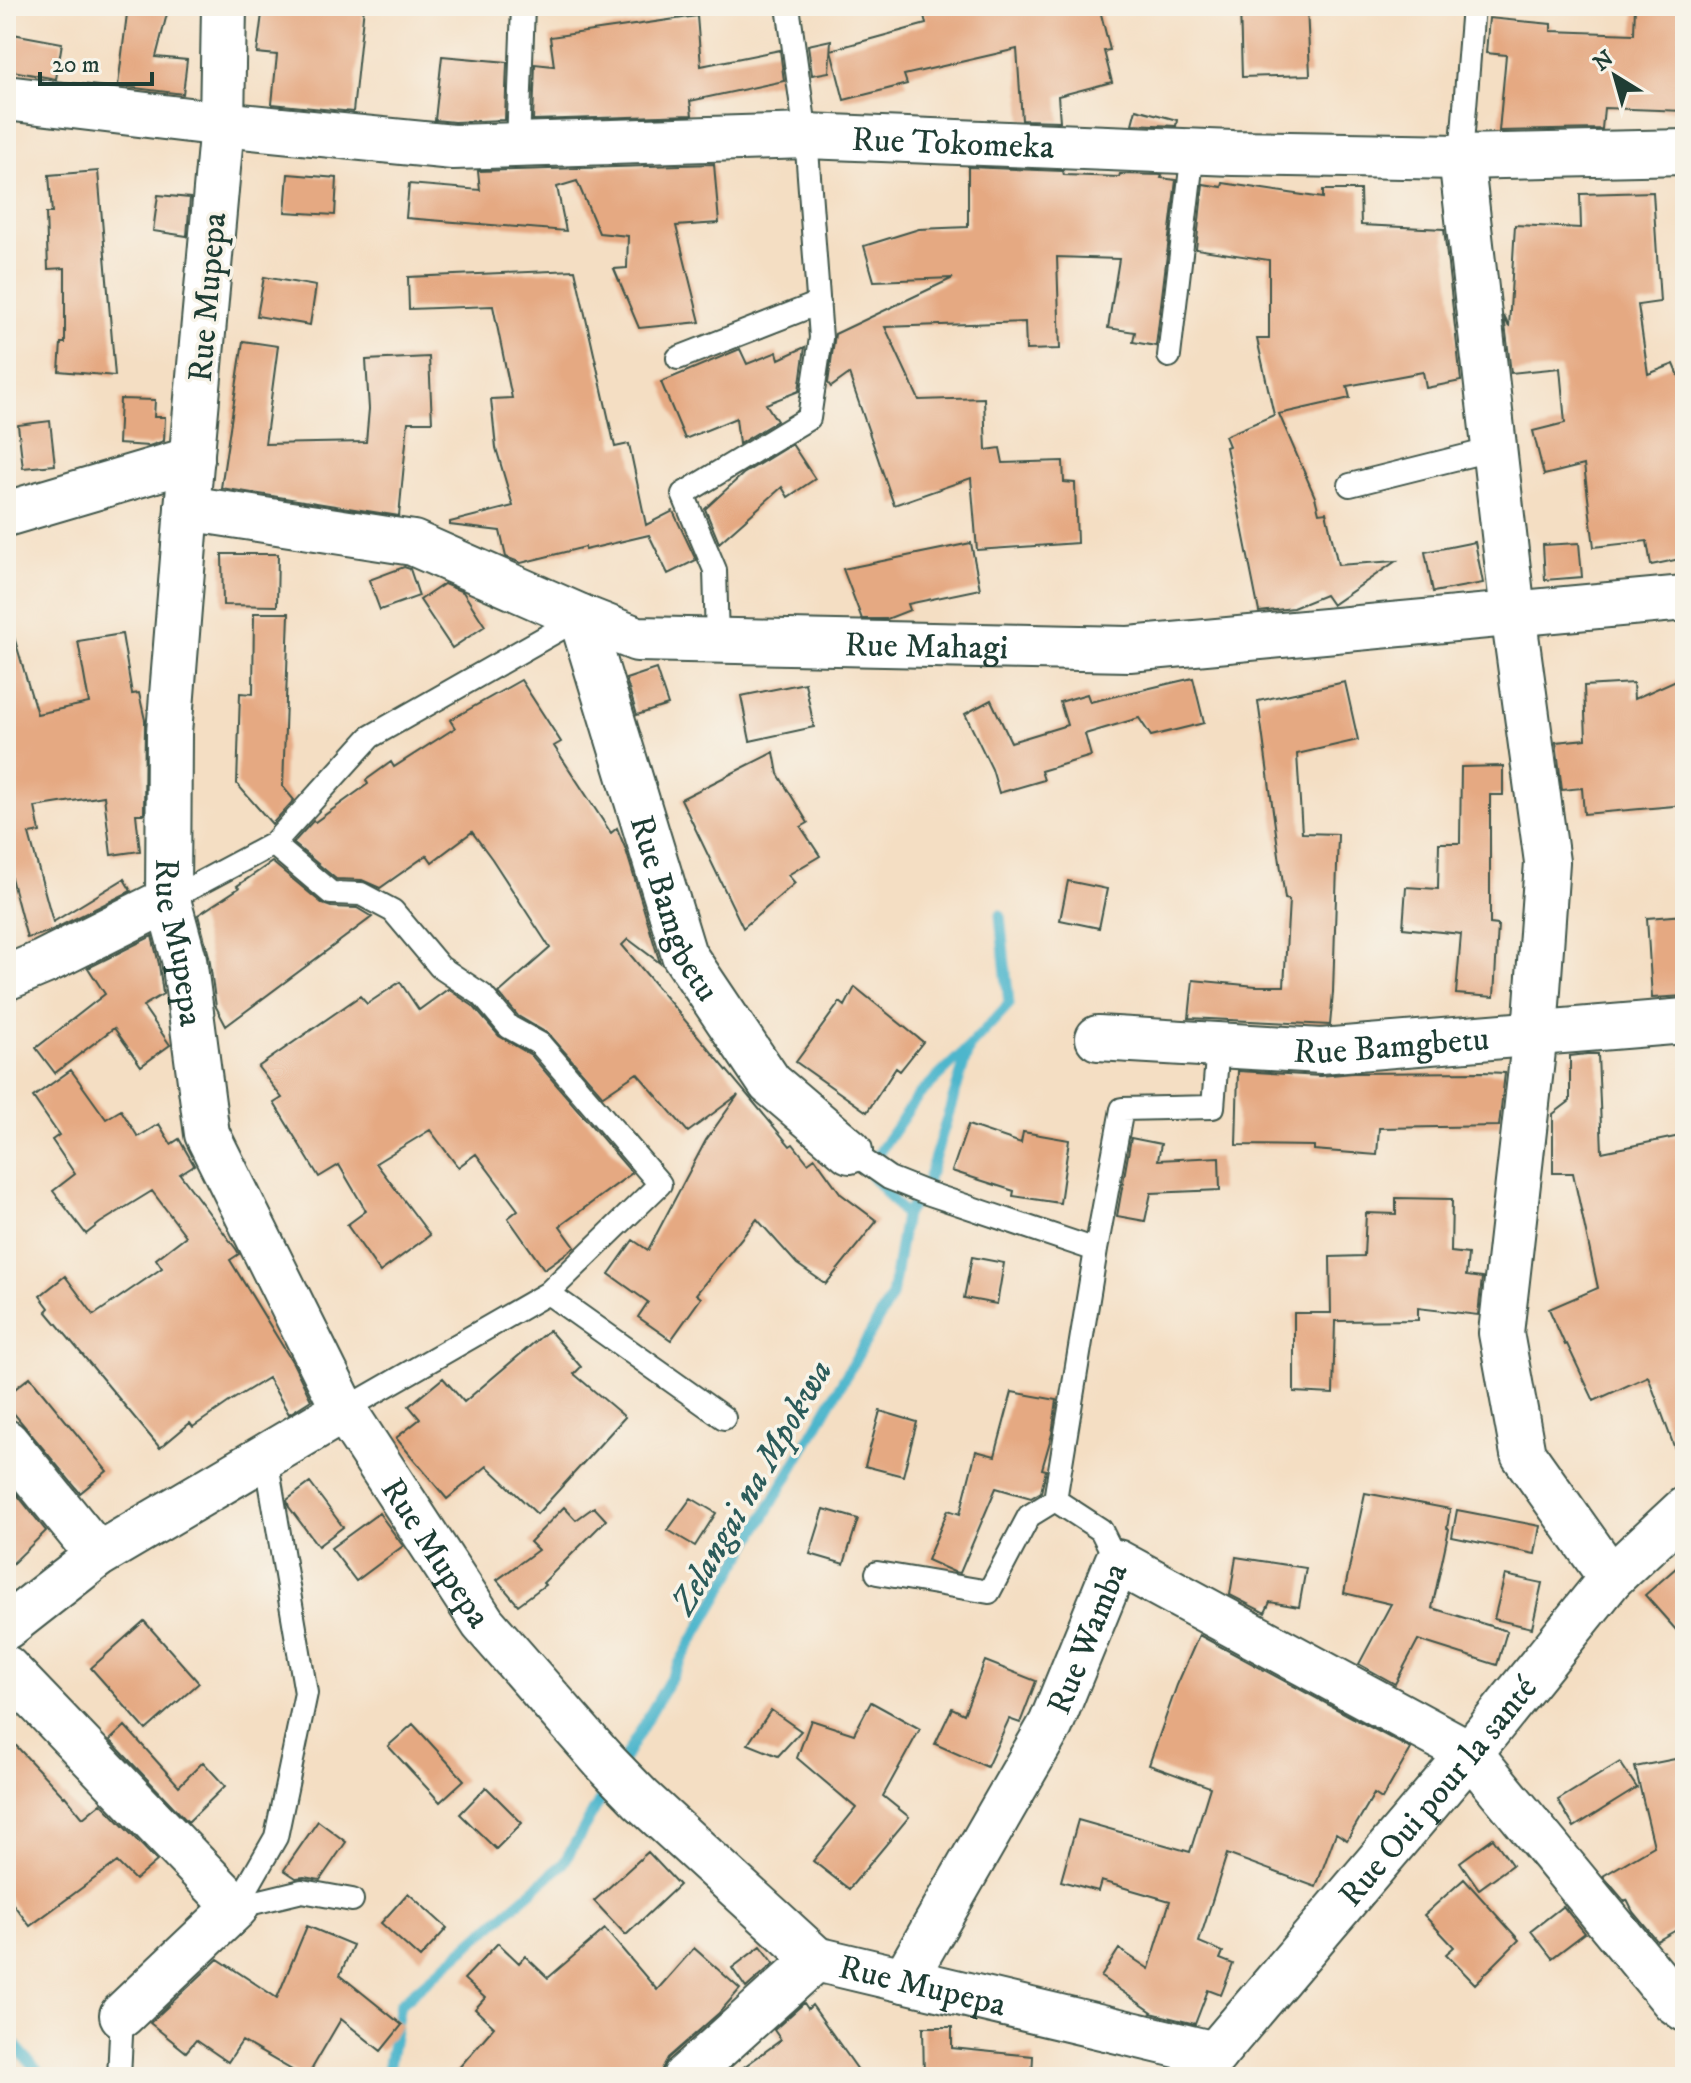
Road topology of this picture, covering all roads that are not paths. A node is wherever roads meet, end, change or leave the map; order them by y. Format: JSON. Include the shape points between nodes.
{"nodes":[{"id":1,"x":224,"y":6,"type":"edge"},
{"id":2,"x":523,"y":6,"type":"edge"},
{"id":3,"x":788,"y":6,"type":"edge"},
{"id":4,"x":1473,"y":6,"type":"edge"},
{"id":5,"x":6,"y":98,"type":"edge"},
{"id":6,"x":222,"y":124,"type":"junction"},
{"id":7,"x":806,"y":136,"type":"junction"},
{"id":8,"x":518,"y":145,"type":"junction"},
{"id":9,"x":1193,"y":151,"type":"junction"},
{"id":10,"x":1685,"y":152,"type":"edge"},
{"id":11,"x":1461,"y":157,"type":"junction"},
{"id":12,"x":819,"y":303,"type":"junction"},
{"id":13,"x":1169,"y":356,"type":"dead end"},
{"id":14,"x":678,"y":358,"type":"dead end"},
{"id":15,"x":1494,"y":449,"type":"junction"},
{"id":16,"x":192,"y":459,"type":"junction"},
{"id":17,"x":1350,"y":485,"type":"dead end"},
{"id":18,"x":187,"y":508,"type":"junction"},
{"id":19,"x":6,"y":514,"type":"edge"},
{"id":20,"x":1685,"y":598,"type":"edge"},
{"id":21,"x":1513,"y":613,"type":"junction"},
{"id":22,"x":581,"y":617,"type":"junction"},
{"id":23,"x":717,"y":640,"type":"junction"},
{"id":24,"x":273,"y":844,"type":"junction"},
{"id":25,"x":168,"y":900,"type":"junction"},
{"id":26,"x":6,"y":978,"type":"edge"},
{"id":27,"x":1685,"y":1021,"type":"edge"},
{"id":28,"x":1535,"y":1033,"type":"junction"},
{"id":29,"x":1098,"y":1038,"type":"dead end"},
{"id":30,"x":1218,"y":1045,"type":"junction"},
{"id":31,"x":850,"y":1151,"type":"joint"},
{"id":32,"x":1096,"y":1250,"type":"junction"},
{"id":33,"x":548,"y":1293,"type":"junction"},
{"id":34,"x":344,"y":1410,"type":"junction"},
{"id":35,"x":724,"y":1418,"type":"dead end"},
{"id":36,"x":6,"y":1442,"type":"edge"},
{"id":37,"x":266,"y":1457,"type":"junction"},
{"id":38,"x":1055,"y":1500,"type":"junction"},
{"id":39,"x":1685,"y":1509,"type":"edge"},
{"id":40,"x":98,"y":1555,"type":"junction"},
{"id":41,"x":1117,"y":1562,"type":"junction"},
{"id":42,"x":877,"y":1573,"type":"dead end"},
{"id":43,"x":1611,"y":1578,"type":"junction"},
{"id":44,"x":6,"y":1627,"type":"edge"},
{"id":45,"x":6,"y":1668,"type":"edge"},
{"id":46,"x":1470,"y":1753,"type":"junction"},
{"id":47,"x":352,"y":1900,"type":"dead end"},
{"id":48,"x":236,"y":1907,"type":"junction"},
{"id":49,"x":816,"y":1959,"type":"junction"},
{"id":50,"x":904,"y":1980,"type":"junction"},
{"id":51,"x":1685,"y":2009,"type":"edge"},
{"id":52,"x":122,"y":2015,"type":"joint"},
{"id":53,"x":1205,"y":2066,"type":"edge"},
{"id":54,"x":119,"y":2077,"type":"edge"},
{"id":55,"x":685,"y":2077,"type":"edge"}],
"edges":[{"from":1,"to":6,"type":"street","name":"Rue Mupepa"},
{"from":2,"to":8,"type":"lane"},
{"from":3,"to":7,"type":"lane"},
{"from":4,"to":11,"type":"lane"},
{"from":5,"to":6,"type":"street","name":"Rue Tokomeka"},
{"from":6,"to":8,"type":"street","name":"Rue Tokomeka","via":[[453,147]]},
{"from":6,"to":16,"type":"street","name":"Rue Mupepa"},
{"from":7,"to":8,"type":"street","name":"Rue Tokomeka"},
{"from":7,"to":9,"type":"street","name":"Rue Tokomeka"},
{"from":7,"to":12,"type":"lane"},
{"from":9,"to":11,"type":"street","name":"Rue Tokomeka"},
{"from":9,"to":13,"type":"lane"},
{"from":10,"to":11,"type":"street","name":"Rue Tokomeka"},
{"from":11,"to":15,"type":"street"},
{"from":12,"to":14,"type":"lane"},
{"from":12,"to":23,"type":"lane","via":[[821,338],[809,418],[683,494],[715,570]]},
{"from":15,"to":17,"type":"lane"},
{"from":15,"to":21,"type":"street"},
{"from":16,"to":18,"type":"street","name":"Rue Mupepa"},
{"from":16,"to":19,"type":"street"},
{"from":18,"to":22,"type":"street","name":"Rue Mahagi","via":[[413,543]]},
{"from":18,"to":25,"type":"street","name":"Rue Mupepa","via":[[169,733]]},
{"from":20,"to":21,"type":"street","name":"Rue Mahagi"},
{"from":21,"to":23,"type":"street","name":"Rue Mahagi","via":[[1129,649]]},
{"from":21,"to":28,"type":"street","via":[[1547,862]]},
{"from":22,"to":23,"type":"street","name":"Rue Mahagi","via":[[637,639]]},
{"from":22,"to":24,"type":"lane","via":[[370,737]]},
{"from":22,"to":31,"type":"street","name":"Rue Bamgbetu","via":[[684,955],[770,1083]]},
{"from":24,"to":25,"type":"lane"},
{"from":24,"to":33,"type":"lane","via":[[331,893],[361,894],[393,911],[440,967],[482,995],[509,1027],[540,1044],[660,1184]]},
{"from":25,"to":26,"type":"street"},
{"from":25,"to":34,"type":"street","name":"Rue Mupepa","via":[[184,959],[207,1134]]},
{"from":27,"to":28,"type":"street","name":"Rue Bamgbetu"},
{"from":28,"to":30,"type":"street","name":"Rue Bamgbetu","via":[[1321,1051]]},
{"from":28,"to":43,"type":"street","via":[[1501,1333],[1523,1454]]},
{"from":29,"to":30,"type":"street","name":"Rue Bamgbetu"},
{"from":30,"to":32,"type":"lane","via":[[1213,1107],[1122,1109]]},
{"from":31,"to":32,"type":"lane","via":[[889,1178]]},
{"from":32,"to":38,"type":"lane"},
{"from":33,"to":34,"type":"lane"},
{"from":33,"to":35,"type":"lane"},
{"from":34,"to":37,"type":"street"},
{"from":34,"to":49,"type":"street","name":"Rue Mupepa","via":[[483,1623],[641,1799]]},
{"from":36,"to":40,"type":"street"},
{"from":37,"to":40,"type":"street"},
{"from":37,"to":48,"type":"lane","via":[[306,1693],[276,1837]]},
{"from":38,"to":41,"type":"lane","via":[[1101,1530]]},
{"from":38,"to":42,"type":"lane","via":[[1029,1516],[989,1592]]},
{"from":39,"to":43,"type":"street","name":"Rue Oui pour la santé"},
{"from":40,"to":44,"type":"street"},
{"from":41,"to":46,"type":"street","name":"Rue Wamba"},
{"from":41,"to":50,"type":"street","name":"Rue Wamba","via":[[1051,1724]]},
{"from":43,"to":46,"type":"street","name":"Rue Oui pour la santé"},
{"from":45,"to":48,"type":"street"},
{"from":46,"to":51,"type":"street"},
{"from":46,"to":53,"type":"street","name":"Rue Oui pour la santé"},
{"from":47,"to":48,"type":"lane","via":[[302,1891]]},
{"from":48,"to":52,"type":"street"},
{"from":49,"to":50,"type":"street","name":"Rue Mupepa"},
{"from":49,"to":55,"type":"street"},
{"from":50,"to":53,"type":"street","name":"Rue Mupepa"},
{"from":52,"to":54,"type":"lane"}]}
